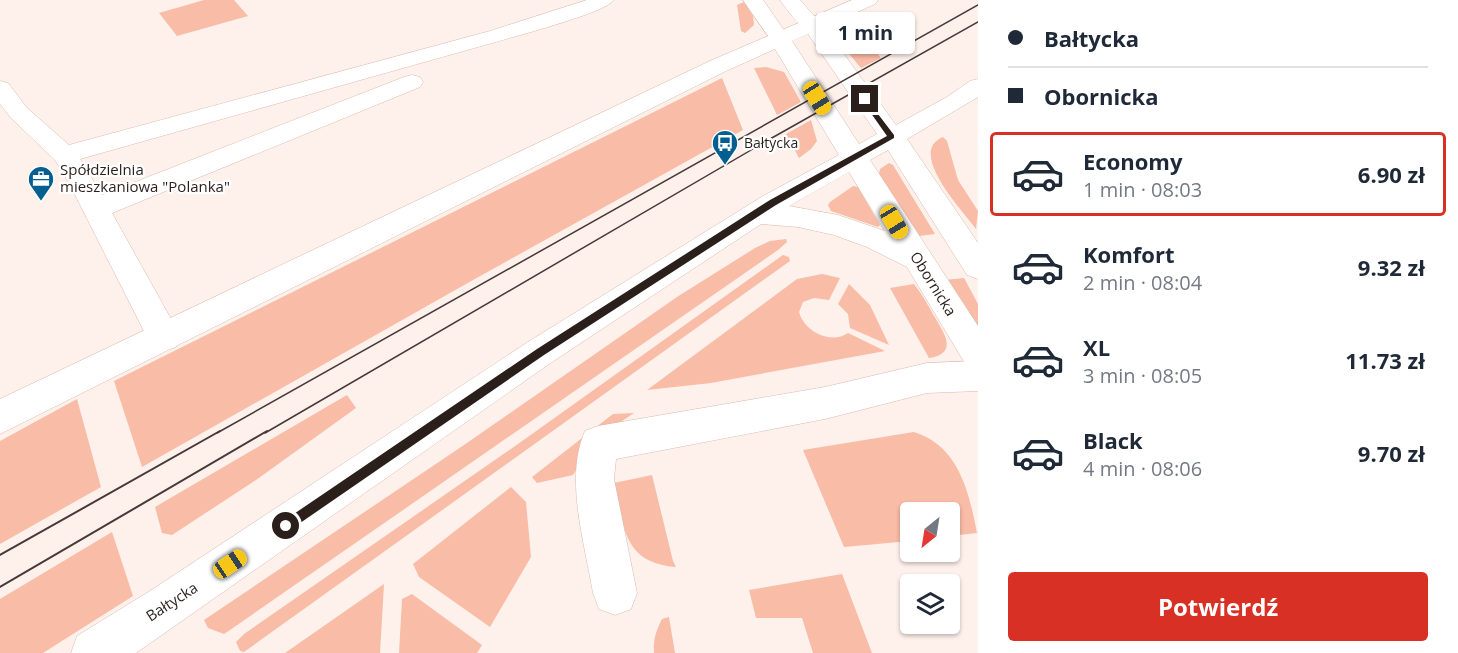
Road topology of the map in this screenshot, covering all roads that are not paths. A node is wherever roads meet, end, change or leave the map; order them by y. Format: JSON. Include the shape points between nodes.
{"nodes":[{"id":1,"x":604,"y":0,"type":"edge"},
{"id":2,"x":753,"y":0,"type":"edge"},
{"id":3,"x":790,"y":0,"type":"edge"},
{"id":4,"x":868,"y":0,"type":"edge"},
{"id":5,"x":812,"y":25,"type":"junction"},
{"id":6,"x":780,"y":39,"type":"junction"},
{"id":7,"x":412,"y":79,"type":"junction"},
{"id":8,"x":978,"y":86,"type":"edge"},
{"id":9,"x":0,"y":88,"type":"edge"},
{"id":10,"x":891,"y":136,"type":"junction"},
{"id":11,"x":64,"y":155,"type":"junction"},
{"id":12,"x":855,"y":157,"type":"junction"},
{"id":13,"x":97,"y":208,"type":"junction"},
{"id":14,"x":756,"y":214,"type":"junction"},
{"id":15,"x":917,"y":259,"type":"junction"},
{"id":16,"x":978,"y":267,"type":"edge"},
{"id":17,"x":164,"y":337,"type":"junction"},
{"id":18,"x":978,"y":355,"type":"edge"},
{"id":19,"x":978,"y":376,"type":"edge"},
{"id":20,"x":0,"y":417,"type":"edge"},
{"id":21,"x":615,"y":593,"type":"dead end"},
{"id":22,"x":94,"y":653,"type":"edge"}],
"edges":[{"from":1,"to":7,"type":"main road"},
{"from":2,"to":6,"type":"main road","name":"Obornicka"},
{"from":3,"to":5,"type":"main road"},
{"from":4,"to":5,"type":"main road"},
{"from":5,"to":6,"type":"main road"},
{"from":5,"to":10,"type":"main road"},
{"from":6,"to":12,"type":"main road","name":"Obornicka"},
{"from":6,"to":17,"type":"main road"},
{"from":7,"to":11,"type":"main road"},
{"from":7,"to":13,"type":"main road"},
{"from":8,"to":10,"type":"main road","name":"Bałtycka"},
{"from":9,"to":11,"type":"main road"},
{"from":10,"to":12,"type":"main road","name":"Bałtycka"},
{"from":10,"to":16,"type":"main road"},
{"from":11,"to":13,"type":"main road"},
{"from":12,"to":14,"type":"main road","name":"Bałtycka"},
{"from":12,"to":15,"type":"main road","name":"Obornicka"},
{"from":13,"to":17,"type":"main road"},
{"from":14,"to":15,"type":"main road","via":[[829,222],[876,238]]},
{"from":14,"to":22,"type":"main road","name":"Bałtycka","via":[[540,352]]},
{"from":15,"to":18,"type":"main road","name":"Obornicka"},
{"from":17,"to":20,"type":"main road"},
{"from":19,"to":21,"type":"main road","via":[[927,378],[825,403],[598,444],[594,478]]}]}
